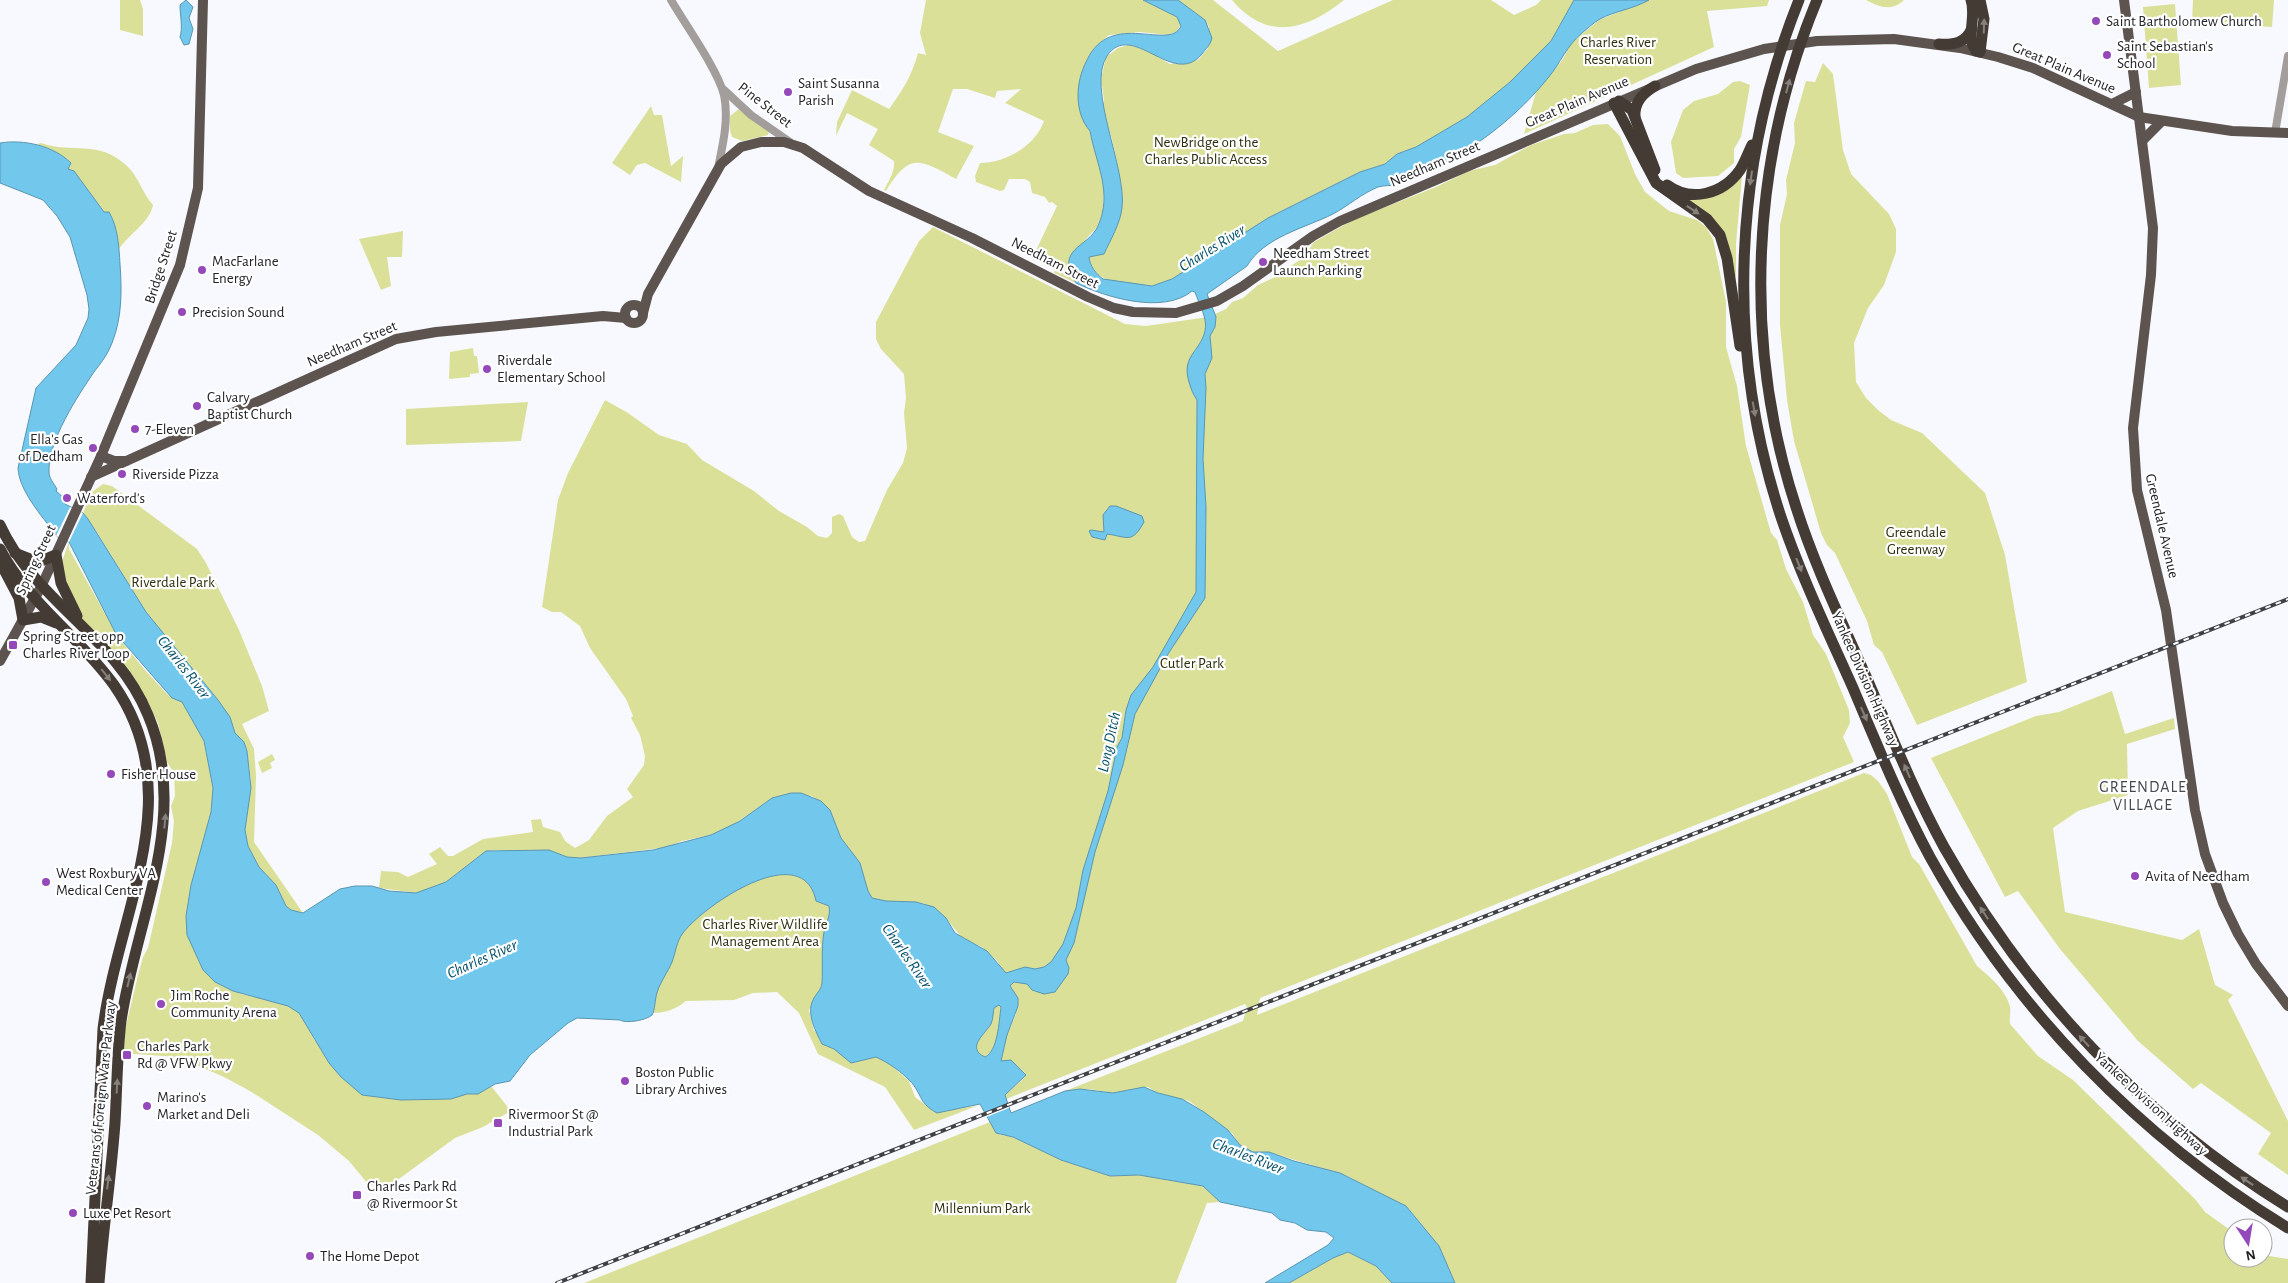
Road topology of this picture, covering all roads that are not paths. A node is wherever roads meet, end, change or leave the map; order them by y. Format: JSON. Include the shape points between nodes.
{"nodes":[{"id":1,"x":203,"y":0,"type":"edge"},
{"id":2,"x":671,"y":0,"type":"edge"},
{"id":3,"x":1799,"y":0,"type":"edge"},
{"id":4,"x":1818,"y":0,"type":"edge"},
{"id":5,"x":1971,"y":0,"type":"edge"},
{"id":6,"x":1980,"y":0,"type":"edge"},
{"id":7,"x":2124,"y":0,"type":"edge"},
{"id":8,"x":1973,"y":24,"type":"junction"},
{"id":9,"x":1939,"y":44,"type":"junction"},
{"id":10,"x":1978,"y":52,"type":"junction"},
{"id":11,"x":2288,"y":56,"type":"edge"},
{"id":12,"x":1655,"y":86,"type":"junction"},
{"id":13,"x":722,"y":88,"type":"junction"},
{"id":14,"x":2136,"y":92,"type":"junction"},
{"id":15,"x":1617,"y":102,"type":"junction"},
{"id":16,"x":2112,"y":104,"type":"junction"},
{"id":17,"x":2139,"y":117,"type":"junction"},
{"id":18,"x":1636,"y":118,"type":"junction"},
{"id":19,"x":2161,"y":122,"type":"junction"},
{"id":20,"x":726,"y":126,"type":"junction"},
{"id":21,"x":1759,"y":130,"type":"junction"},
{"id":22,"x":2275,"y":132,"type":"junction"},
{"id":23,"x":2288,"y":133,"type":"edge"},
{"id":24,"x":2142,"y":141,"type":"junction"},
{"id":25,"x":792,"y":144,"type":"junction"},
{"id":26,"x":1516,"y":145,"type":"joint"},
{"id":27,"x":731,"y":154,"type":"junction"},
{"id":28,"x":718,"y":168,"type":"junction"},
{"id":29,"x":648,"y":294,"type":"junction"},
{"id":30,"x":629,"y":310,"type":"junction"},
{"id":31,"x":643,"y":314,"type":"junction"},
{"id":32,"x":1749,"y":375,"type":"junction"},
{"id":33,"x":101,"y":456,"type":"junction"},
{"id":34,"x":130,"y":460,"type":"junction"},
{"id":35,"x":91,"y":477,"type":"junction"},
{"id":36,"x":69,"y":525,"type":"joint"},
{"id":37,"x":0,"y":526,"type":"edge"},
{"id":38,"x":0,"y":550,"type":"edge"},
{"id":39,"x":14,"y":552,"type":"junction"},
{"id":40,"x":56,"y":555,"type":"junction"},
{"id":41,"x":0,"y":561,"type":"edge"},
{"id":42,"x":41,"y":587,"type":"junction"},
{"id":43,"x":36,"y":598,"type":"junction"},
{"id":44,"x":23,"y":620,"type":"junction"},
{"id":45,"x":62,"y":626,"type":"junction"},
{"id":46,"x":84,"y":629,"type":"junction"},
{"id":47,"x":0,"y":661,"type":"edge"},
{"id":48,"x":166,"y":792,"type":"junction"},
{"id":49,"x":150,"y":793,"type":"junction"},
{"id":50,"x":2288,"y":1006,"type":"edge"},
{"id":51,"x":2288,"y":1208,"type":"edge"},
{"id":52,"x":2288,"y":1228,"type":"edge"},
{"id":53,"x":91,"y":1283,"type":"edge"},
{"id":54,"x":99,"y":1283,"type":"edge"}],
"edges":[{"from":1,"to":33,"type":"main road","name":"Bridge Street","via":[[199,164],[194,208],[171,291]]},
{"from":2,"to":13,"type":"street","name":"Pine Street"},
{"from":3,"to":21,"type":"highway","name":"Yankee Division Highway","via":[[1779,55]]},
{"from":51,"to":4,"type":"highway","name":"Yankee Division Highway","one_way":true,"via":[[2212,1156],[2138,1095],[2077,1034],[2016,959],[1962,878],[1925,810],[1808,542],[1787,479],[1772,413],[1762,326],[1761,268],[1765,200],[1774,143],[1796,58]]},
{"from":5,"to":8,"type":"highway"},
{"from":10,"to":6,"type":"highway","one_way":true,"via":[[1984,19]]},
{"from":7,"to":14,"type":"main road","name":"Greendale Avenue"},
{"from":8,"to":9,"type":"highway","via":[[1969,34],[1960,42]]},
{"from":8,"to":10,"type":"highway","via":[[1972,41]]},
{"from":9,"to":10,"type":"main road","name":"Great Plain Avenue"},
{"from":9,"to":12,"type":"main road","name":"Great Plain Avenue","via":[[1884,39],[1817,41],[1764,49],[1708,65]]},
{"from":10,"to":16,"type":"main road","name":"Great Plain Avenue","via":[[2038,70]]},
{"from":11,"to":22,"type":"street"},
{"from":12,"to":15,"type":"main road","name":"Great Plain Avenue"},
{"from":12,"to":18,"type":"highway","via":[[1637,102]]},
{"from":13,"to":20,"type":"street","name":"Pine Street"},
{"from":13,"to":25,"type":"street","name":"Pine Street","via":[[751,115]]},
{"from":14,"to":16,"type":"main road"},
{"from":14,"to":17,"type":"main road","name":"Greendale Avenue"},
{"from":15,"to":18,"type":"highway","via":[[1630,108]]},
{"from":15,"to":26,"type":"main road","name":"Great Plain Avenue"},
{"from":15,"to":32,"type":"highway","one_way":true,"via":[[1656,183],[1707,220],[1722,240],[1739,342]]},
{"from":16,"to":17,"type":"main road","name":"Great Plain Avenue"},
{"from":17,"to":19,"type":"main road","name":"Great Plain Avenue"},
{"from":17,"to":24,"type":"main road","name":"Greendale Avenue"},
{"from":18,"to":21,"type":"highway","via":[[1658,175],[1673,189],[1693,194],[1714,191],[1733,178]]},
{"from":19,"to":22,"type":"main road","name":"Great Plain Avenue","via":[[2232,131]]},
{"from":19,"to":24,"type":"main road"},
{"from":20,"to":27,"type":"street","name":"Pine Street"},
{"from":20,"to":28,"type":"street","name":"Pine Street"},
{"from":21,"to":32,"type":"highway","name":"Yankee Division Highway","one_way":true,"via":[[1744,248]]},
{"from":22,"to":23,"type":"main road","name":"Great Plain Avenue"},
{"from":24,"to":50,"type":"main road","name":"Greendale Avenue","via":[[2153,228],[2153,255],[2134,420],[2134,461],[2140,504],[2164,600],[2195,810],[2205,854],[2238,934]]},
{"from":25,"to":26,"type":"main road","name":"Needham Street","via":[[812,153],[868,191],[943,224],[1109,306],[1154,314],[1195,309],[1217,301],[1334,224]]},
{"from":25,"to":27,"type":"main road","name":"Needham Street","via":[[761,142],[744,146]]},
{"from":27,"to":28,"type":"main road","name":"Needham Street"},
{"from":28,"to":29,"type":"main road","name":"Needham Street"},
{"from":29,"to":30,"type":"main road","name":"Needham Street"},
{"from":29,"to":31,"type":"main road","name":"Needham Street"},
{"from":30,"to":31,"type":"main road","via":[[642,308]]},
{"from":30,"to":31,"type":"main road","via":[[630,322],[641,319]]},
{"from":30,"to":34,"type":"main road","name":"Needham Street","via":[[603,316],[436,332],[396,339]]},
{"from":32,"to":52,"type":"highway","name":"Yankee Division Highway","one_way":true,"via":[[1765,462],[1792,546],[1904,804],[1960,907],[2028,1002],[2107,1088],[2196,1165]]},
{"from":33,"to":34,"type":"main road","via":[[116,461]]},
{"from":33,"to":35,"type":"main road","name":"Bridge Street"},
{"from":34,"to":35,"type":"main road","name":"Needham Street"},
{"from":35,"to":36,"type":"main road","name":"Bridge Street"},
{"from":36,"to":40,"type":"main road","name":"Spring Street"},
{"from":37,"to":39,"type":"highway","name":"Veterans of Foreign Wars Parkway"},
{"from":38,"to":43,"type":"highway","name":"Veterans of Foreign Wars Parkway","via":[[20,581]]},
{"from":39,"to":40,"type":"highway","via":[[35,562]]},
{"from":39,"to":42,"type":"highway","name":"Veterans of Foreign Wars Parkway"},
{"from":40,"to":42,"type":"main road","name":"Spring Street"},
{"from":40,"to":46,"type":"highway","via":[[62,588]]},
{"from":41,"to":44,"type":"highway","via":[[19,598]]},
{"from":42,"to":43,"type":"main road","name":"Spring Street"},
{"from":42,"to":46,"type":"highway","name":"Veterans of Foreign Wars Parkway"},
{"from":43,"to":44,"type":"main road","name":"Spring Street"},
{"from":43,"to":45,"type":"highway","name":"Veterans of Foreign Wars Parkway"},
{"from":44,"to":45,"type":"highway","via":[[43,617]]},
{"from":44,"to":47,"type":"main road","name":"Spring Street"},
{"from":45,"to":49,"type":"highway","name":"Veterans of Foreign Wars Parkway","one_way":true,"via":[[102,670],[124,702],[142,746]]},
{"from":46,"to":48,"type":"highway","name":"Veterans of Foreign Wars Parkway","via":[[117,663],[143,704],[160,749]]},
{"from":48,"to":49,"type":"highway"},
{"from":54,"to":48,"type":"highway","name":"Veterans of Foreign Wars Parkway","one_way":true,"via":[[121,1026],[162,845]]},
{"from":49,"to":53,"type":"highway","name":"Veterans of Foreign Wars Parkway","via":[[146,840],[105,1014]]}]}
